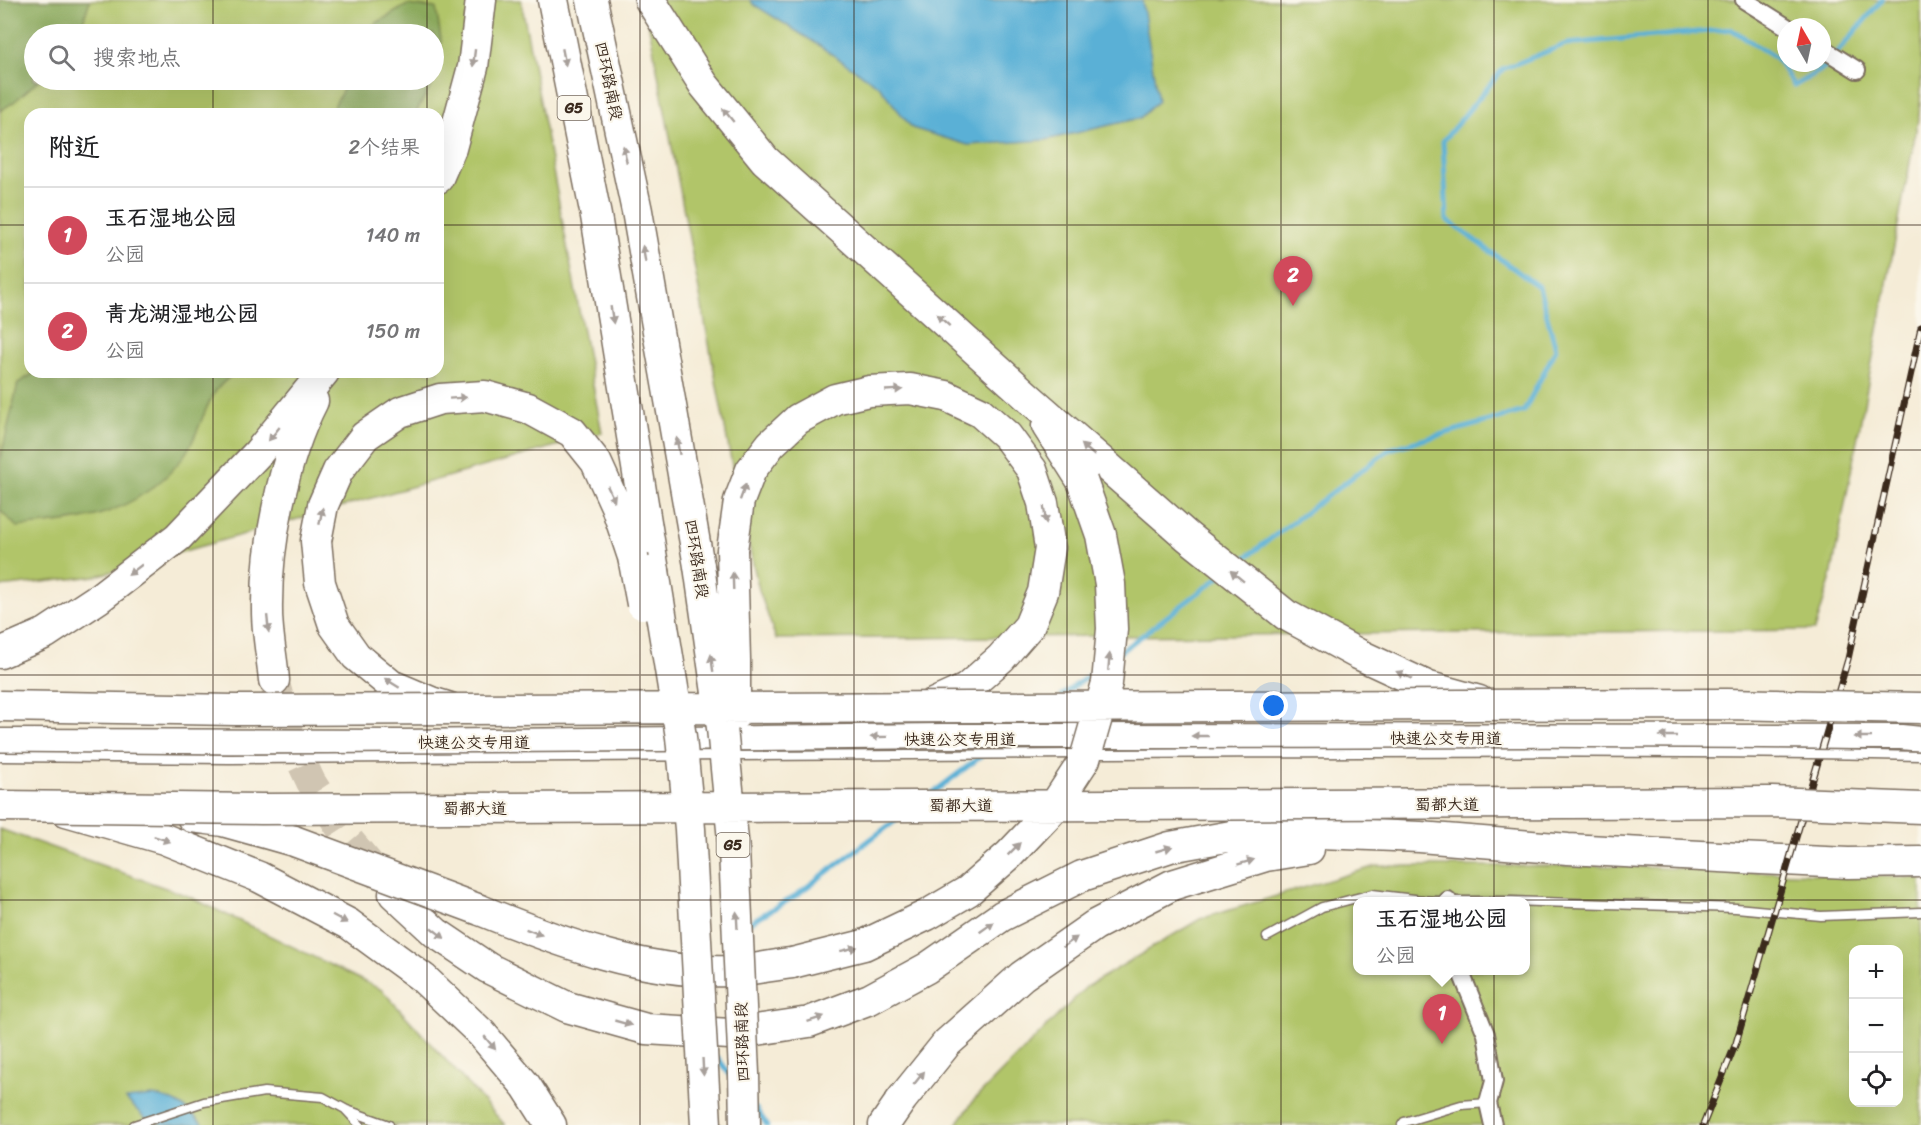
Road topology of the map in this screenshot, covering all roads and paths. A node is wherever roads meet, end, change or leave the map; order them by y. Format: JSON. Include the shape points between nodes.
{"nodes":[{"id":1,"x":481,"y":0,"type":"edge"},
{"id":2,"x":553,"y":0,"type":"edge"},
{"id":3,"x":592,"y":0,"type":"edge"},
{"id":4,"x":650,"y":0,"type":"edge"},
{"id":5,"x":1744,"y":0,"type":"edge"},
{"id":6,"x":1777,"y":21,"type":"edge"},
{"id":7,"x":1831,"y":53,"type":"edge"},
{"id":8,"x":1857,"y":69,"type":"dead end"},
{"id":9,"x":444,"y":164,"type":"edge"},
{"id":10,"x":321,"y":378,"type":"edge"},
{"id":11,"x":323,"y":378,"type":"edge"},
{"id":12,"x":1029,"y":398,"type":"junction"},
{"id":13,"x":644,"y":564,"type":"junction"},
{"id":14,"x":0,"y":653,"type":"edge"},
{"id":15,"x":274,"y":680,"type":"tunnel mouth"},
{"id":16,"x":0,"y":706,"type":"edge"},
{"id":17,"x":1921,"y":708,"type":"edge"},
{"id":18,"x":0,"y":716,"type":"edge"},
{"id":19,"x":486,"y":717,"type":"junction"},
{"id":20,"x":904,"y":717,"type":"junction"},
{"id":21,"x":1921,"y":717,"type":"edge"},
{"id":22,"x":1539,"y":719,"type":"junction"},
{"id":23,"x":1921,"y":739,"type":"edge"},
{"id":24,"x":0,"y":741,"type":"edge"},
{"id":25,"x":1921,"y":756,"type":"edge"},
{"id":26,"x":0,"y":757,"type":"edge"},
{"id":27,"x":0,"y":791,"type":"edge"},
{"id":28,"x":1921,"y":794,"type":"edge"},
{"id":29,"x":0,"y":808,"type":"edge"},
{"id":30,"x":1921,"y":808,"type":"edge"},
{"id":31,"x":66,"y":811,"type":"junction"},
{"id":32,"x":1420,"y":837,"type":"junction"},
{"id":33,"x":734,"y":850,"type":"junction"},
{"id":34,"x":1921,"y":862,"type":"edge"},
{"id":35,"x":394,"y":894,"type":"tunnel mouth"},
{"id":36,"x":1360,"y":897,"type":"edge"},
{"id":37,"x":1397,"y":897,"type":"edge"},
{"id":38,"x":1353,"y":899,"type":"edge"},
{"id":39,"x":1530,"y":903,"type":"edge"},
{"id":40,"x":1921,"y":912,"type":"edge"},
{"id":41,"x":1267,"y":937,"type":"dead end"},
{"id":42,"x":1462,"y":975,"type":"edge"},
{"id":43,"x":1488,"y":1103,"type":"junction"},
{"id":44,"x":344,"y":1108,"type":"junction"},
{"id":45,"x":134,"y":1125,"type":"edge"},
{"id":46,"x":360,"y":1125,"type":"edge"},
{"id":47,"x":389,"y":1125,"type":"edge"},
{"id":48,"x":551,"y":1125,"type":"edge"},
{"id":49,"x":705,"y":1125,"type":"edge"},
{"id":50,"x":745,"y":1125,"type":"edge"},
{"id":51,"x":884,"y":1125,"type":"edge"},
{"id":52,"x":1401,"y":1125,"type":"edge"},
{"id":53,"x":1493,"y":1125,"type":"edge"}],
"edges":[{"from":1,"to":9,"type":"highway","one_way":true,"via":[[473,68]]},
{"from":2,"to":13,"type":"highway","number":"G5","one_way":true,"via":[[596,216]]},
{"from":33,"to":3,"type":"highway","name":"四环路南段","number":"G5","one_way":true,"bridge":true,"via":[[722,728],[699,566],[637,211]]},
{"from":12,"to":4,"type":"highway","one_way":true,"via":[[765,160],[704,85]]},
{"from":5,"to":6,"type":"street"},
{"from":7,"to":8,"type":"street"},
{"from":10,"to":14,"type":"highway","one_way":true,"via":[[258,453],[178,537],[46,633]]},
{"from":11,"to":15,"type":"highway","one_way":true,"via":[[288,463],[273,535],[267,612]]},
{"from":22,"to":12,"type":"highway","one_way":true,"via":[[1429,687],[1286,615],[1188,537]]},
{"from":31,"to":12,"type":"highway","one_way":true,"bridge":true,"via":[[156,812],[223,821],[294,842],[541,934],[598,952],[672,968],[733,971],[792,963],[864,945],[968,891],[1051,812],[1085,759],[1107,683],[1112,629],[1110,584],[1101,535],[1082,481]]},
{"from":19,"to":13,"type":"highway","one_way":true,"via":[[431,702],[391,685],[356,656],[334,625],[320,583],[316,541],[323,505],[338,471],[365,436],[400,412],[440,399],[485,396],[528,408],[572,432],[596,462]]},
{"from":13,"to":49,"type":"highway","number":"G5","one_way":true,"bridge":true,"via":[[681,737],[690,829]]},
{"from":16,"to":17,"type":"highway","bridge":true,"via":[[235,710],[1726,704]]},
{"from":18,"to":19,"type":"highway"},
{"from":19,"to":20,"type":"highway"},
{"from":20,"to":22,"type":"highway"},
{"from":33,"to":20,"type":"highway","one_way":true,"bridge":true,"via":[[732,550],[740,501],[751,470],[798,419],[835,399],[869,391],[910,389],[946,396],[980,412],[1007,436],[1032,470],[1043,503],[1050,548],[1043,592],[1029,626],[966,689]]},
{"from":21,"to":22,"type":"highway"},
{"from":23,"to":24,"type":"main road","one_way":true,"via":[[991,736],[400,742]]},
{"from":25,"to":26,"type":"lane","name":"快速公交专用道","bridge":true,"via":[[1585,752]]},
{"from":27,"to":28,"type":"main road","via":[[620,795],[1597,789]]},
{"from":29,"to":30,"type":"highway","name":"蜀都大道","bridge":true,"via":[[1772,802]]},
{"from":29,"to":31,"type":"highway"},
{"from":31,"to":48,"type":"highway","one_way":true,"via":[[164,839],[259,877],[349,924],[423,978],[481,1033],[526,1086]]},
{"from":32,"to":34,"type":"highway","via":[[1739,858]]},
{"from":35,"to":32,"type":"highway","one_way":true,"via":[[436,933],[488,968],[567,1007],[646,1029],[730,1034],[809,1022],[870,999],[927,968],[1002,916],[1082,876],[1170,847],[1237,835]]},
{"from":51,"to":32,"type":"highway","one_way":true,"via":[[947,1043],[1022,976],[1095,925],[1172,885],[1266,856]]},
{"from":50,"to":33,"type":"highway","name":"四环路南段","number":"G5","one_way":true,"bridge":true},
{"from":36,"to":37,"type":"lane"},
{"from":38,"to":41,"type":"lane","via":[[1322,907]]},
{"from":39,"to":40,"type":"lane","via":[[1736,909],[1821,916]]},
{"from":42,"to":43,"type":"street","via":[[1485,1034],[1494,1081]]},
{"from":43,"to":52,"type":"lane","via":[[1461,1105]]},
{"from":43,"to":53,"type":"street"},
{"from":44,"to":45,"type":"lane","via":[[323,1097],[264,1092],[204,1102]]},
{"from":44,"to":46,"type":"lane"},
{"from":44,"to":47,"type":"lane"}]}
